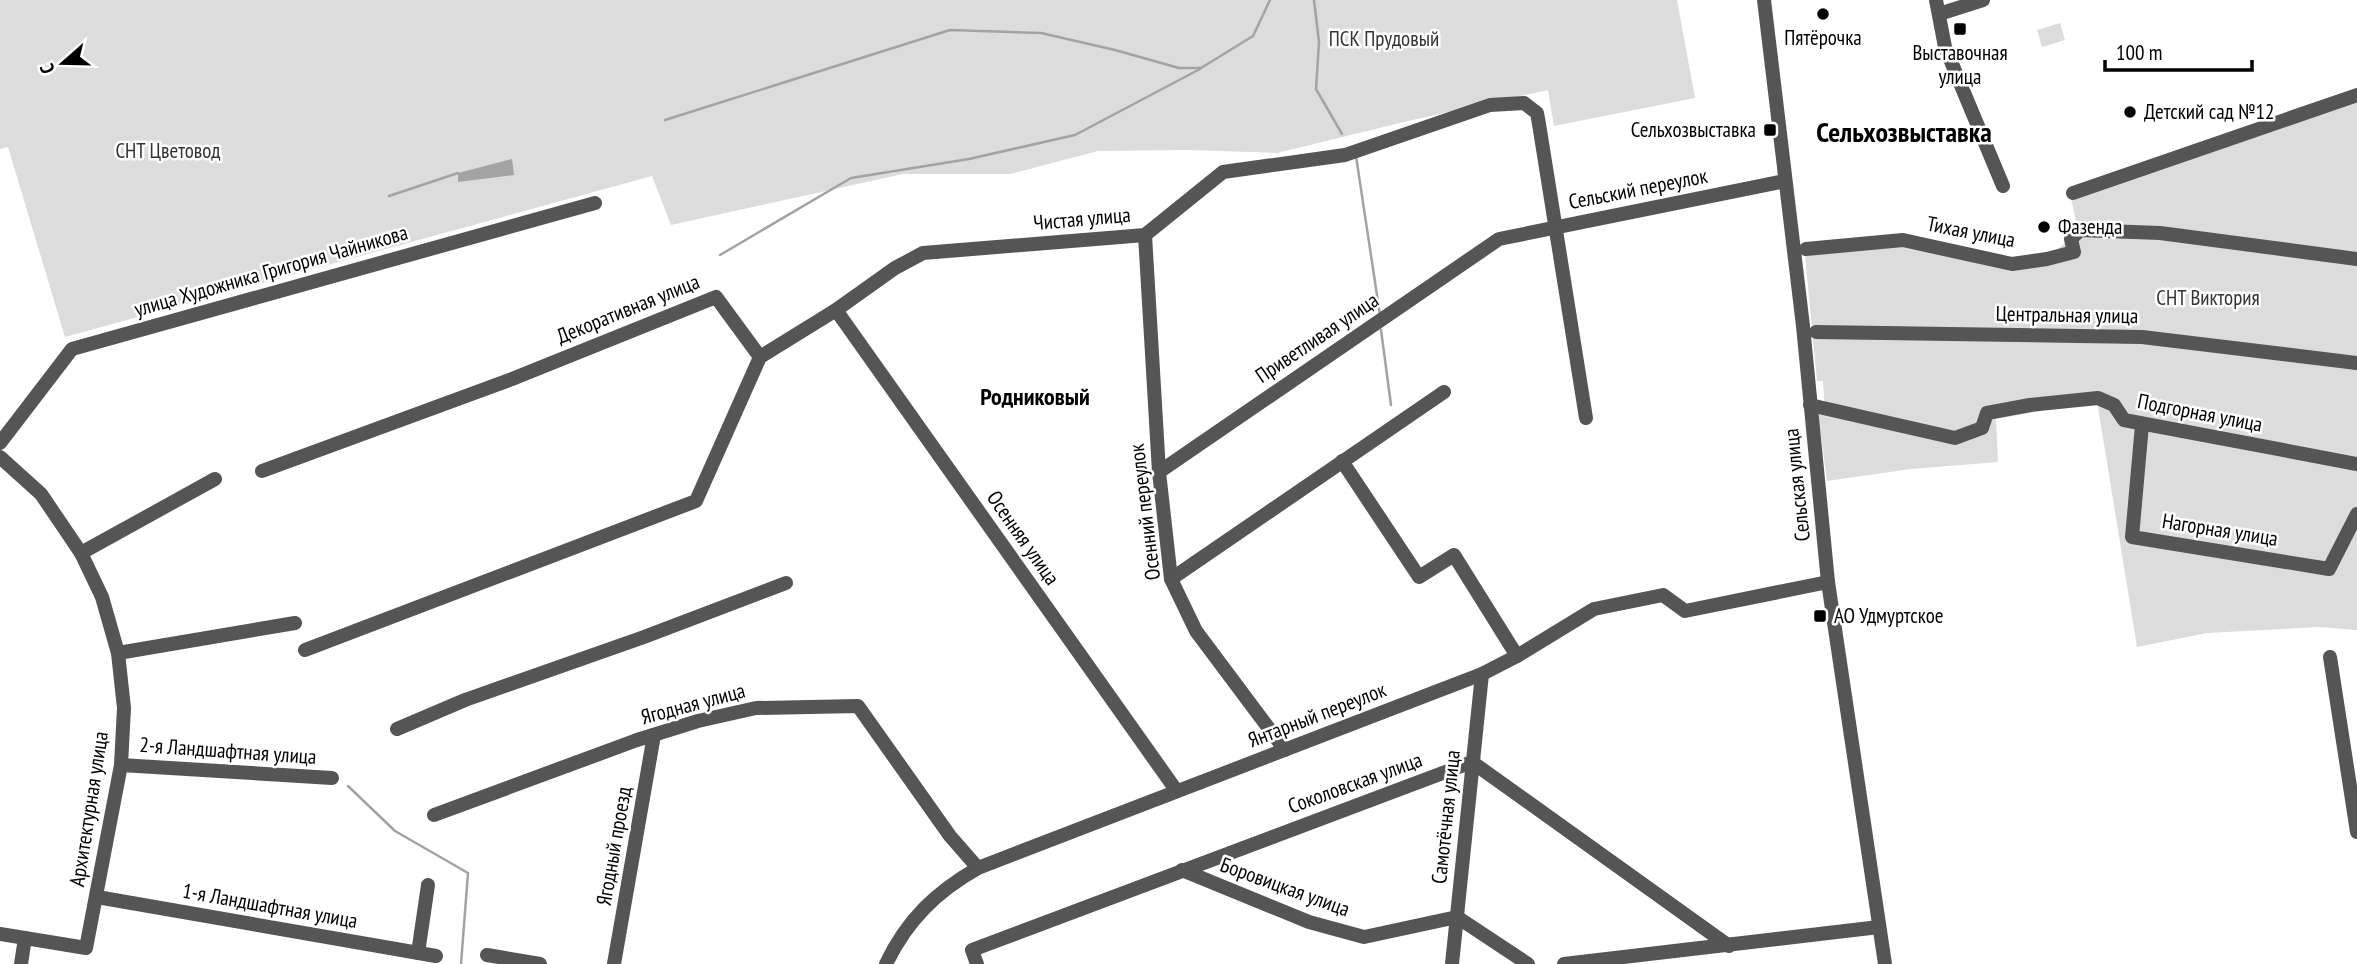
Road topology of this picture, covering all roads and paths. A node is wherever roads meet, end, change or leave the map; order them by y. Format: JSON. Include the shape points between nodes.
{"nodes":[{"id":1,"x":1764,"y":0,"type":"edge"},
{"id":2,"x":1983,"y":0,"type":"edge"},
{"id":3,"x":1938,"y":7,"type":"edge"},
{"id":4,"x":2357,"y":95,"type":"edge"},
{"id":5,"x":1785,"y":181,"type":"junction"},
{"id":6,"x":2003,"y":186,"type":"dead end"},
{"id":7,"x":2073,"y":193,"type":"dead end"},
{"id":8,"x":595,"y":203,"type":"dead end"},
{"id":9,"x":1556,"y":226,"type":"junction"},
{"id":10,"x":1145,"y":234,"type":"junction"},
{"id":11,"x":1499,"y":239,"type":"joint"},
{"id":12,"x":1806,"y":249,"type":"dead end"},
{"id":13,"x":2357,"y":259,"type":"edge"},
{"id":14,"x":836,"y":310,"type":"junction"},
{"id":15,"x":1816,"y":332,"type":"dead end"},
{"id":16,"x":760,"y":357,"type":"junction"},
{"id":17,"x":2357,"y":363,"type":"edge"},
{"id":18,"x":1444,"y":392,"type":"dead end"},
{"id":19,"x":1810,"y":405,"type":"junction"},
{"id":20,"x":1586,"y":418,"type":"dead end"},
{"id":21,"x":2142,"y":425,"type":"junction"},
{"id":22,"x":0,"y":443,"type":"edge"},
{"id":23,"x":0,"y":457,"type":"edge"},
{"id":24,"x":1342,"y":461,"type":"junction"},
{"id":25,"x":2357,"y":464,"type":"edge"},
{"id":26,"x":262,"y":471,"type":"dead end"},
{"id":27,"x":1159,"y":472,"type":"junction"},
{"id":28,"x":215,"y":479,"type":"dead end"},
{"id":29,"x":2357,"y":514,"type":"edge"},
{"id":30,"x":81,"y":553,"type":"junction"},
{"id":31,"x":1171,"y":579,"type":"junction"},
{"id":32,"x":1828,"y":582,"type":"junction"},
{"id":33,"x":786,"y":583,"type":"dead end"},
{"id":34,"x":295,"y":623,"type":"dead end"},
{"id":35,"x":305,"y":650,"type":"dead end"},
{"id":36,"x":118,"y":653,"type":"junction"},
{"id":37,"x":1517,"y":656,"type":"junction"},
{"id":38,"x":2330,"y":657,"type":"dead end"},
{"id":39,"x":1482,"y":674,"type":"junction"},
{"id":40,"x":397,"y":729,"type":"dead end"},
{"id":41,"x":654,"y":735,"type":"junction"},
{"id":42,"x":1285,"y":750,"type":"junction"},
{"id":43,"x":1472,"y":762,"type":"junction"},
{"id":44,"x":121,"y":765,"type":"junction"},
{"id":45,"x":332,"y":778,"type":"dead end"},
{"id":46,"x":1177,"y":790,"type":"junction"},
{"id":47,"x":434,"y":815,"type":"dead end"},
{"id":48,"x":2357,"y":832,"type":"edge"},
{"id":49,"x":978,"y":868,"type":"junction"},
{"id":50,"x":1182,"y":870,"type":"junction"},
{"id":51,"x":428,"y":885,"type":"dead end"},
{"id":52,"x":97,"y":897,"type":"junction"},
{"id":53,"x":1457,"y":917,"type":"junction"},
{"id":54,"x":1879,"y":927,"type":"junction"},
{"id":55,"x":0,"y":933,"type":"edge"},
{"id":56,"x":25,"y":938,"type":"junction"},
{"id":57,"x":1729,"y":946,"type":"junction"},
{"id":58,"x":418,"y":953,"type":"junction"},
{"id":59,"x":487,"y":955,"type":"dead end"},
{"id":60,"x":436,"y":956,"type":"dead end"},
{"id":61,"x":20,"y":964,"type":"edge"},
{"id":62,"x":540,"y":964,"type":"edge"},
{"id":63,"x":614,"y":964,"type":"edge"},
{"id":64,"x":886,"y":964,"type":"edge"},
{"id":65,"x":977,"y":964,"type":"edge"},
{"id":66,"x":1452,"y":964,"type":"edge"},
{"id":67,"x":1528,"y":964,"type":"edge"},
{"id":68,"x":1564,"y":964,"type":"edge"},
{"id":69,"x":1885,"y":964,"type":"edge"}],
"edges":[{"from":1,"to":5,"type":"street","name":"Сельская улица"},
{"from":2,"to":3,"type":"street"},
{"from":3,"to":6,"type":"street","via":[[1948,57]]},
{"from":4,"to":7,"type":"street"},
{"from":5,"to":9,"type":"street","name":"Сельский переулок"},
{"from":5,"to":19,"type":"street","name":"Сельская улица"},
{"from":8,"to":22,"type":"street","name":"улица Художника Григория Чайникова","via":[[72,349]]},
{"from":9,"to":10,"type":"street","name":"Чистая улица","via":[[1537,113],[1524,103],[1490,105],[1345,155],[1223,172]]},
{"from":9,"to":11,"type":"street","name":"Сельский переулок"},
{"from":9,"to":20,"type":"street","name":"Чистая улица"},
{"from":10,"to":14,"type":"street","name":"Чистая улица","via":[[923,253]]},
{"from":10,"to":27,"type":"street","name":"Осенний переулок"},
{"from":11,"to":27,"type":"street","name":"Приветливая улица"},
{"from":12,"to":13,"type":"street","name":"Тихая улица","via":[[1903,240],[2012,264],[2074,252],[2071,239],[2080,230],[2160,233]]},
{"from":14,"to":16,"type":"street","name":"Чистая улица"},
{"from":14,"to":46,"type":"street","name":"Осенняя улица"},
{"from":15,"to":17,"type":"street","name":"Центральная улица","via":[[2141,337]]},
{"from":16,"to":26,"type":"street","name":"Декоративная улица","via":[[716,296],[512,379]]},
{"from":16,"to":35,"type":"street","via":[[696,500]]},
{"from":18,"to":24,"type":"street"},
{"from":19,"to":21,"type":"street","name":"Подгорная улица","via":[[1955,438],[1982,428],[1987,413],[2098,398],[2114,405],[2124,421]]},
{"from":19,"to":32,"type":"street","name":"Сельская улица"},
{"from":21,"to":25,"type":"street","name":"Подгорная улица"},
{"from":21,"to":29,"type":"street","name":"Нагорная улица","via":[[2132,537],[2329,569]]},
{"from":23,"to":30,"type":"street","name":"Архитектурная улица","via":[[41,494]]},
{"from":24,"to":31,"type":"street"},
{"from":24,"to":37,"type":"street","via":[[1419,577],[1454,555]]},
{"from":27,"to":31,"type":"street","name":"Осенний переулок"},
{"from":28,"to":30,"type":"street"},
{"from":30,"to":36,"type":"street","name":"Архитектурная улица","via":[[102,597]]},
{"from":31,"to":42,"type":"street","name":"Осенний переулок","via":[[1195,631]]},
{"from":32,"to":37,"type":"street","name":"Янтарный переулок","via":[[1685,611],[1663,595],[1594,609]]},
{"from":32,"to":54,"type":"street","name":"Сельская улица"},
{"from":33,"to":40,"type":"street"},
{"from":34,"to":36,"type":"street"},
{"from":36,"to":44,"type":"street","name":"Архитектурная улица","via":[[124,708]]},
{"from":37,"to":39,"type":"street","name":"Янтарный переулок"},
{"from":38,"to":48,"type":"street"},
{"from":39,"to":42,"type":"street","name":"Янтарный переулок"},
{"from":39,"to":43,"type":"street","name":"Самотёчная улица"},
{"from":41,"to":47,"type":"street","name":"Ягодная улица"},
{"from":41,"to":49,"type":"street","name":"Ягодная улица","via":[[740,710],[858,706]]},
{"from":41,"to":63,"type":"street","name":"Ягодный проезд"},
{"from":42,"to":46,"type":"street","name":"Янтарный переулок"},
{"from":43,"to":50,"type":"street","name":"Соколовская улица"},
{"from":43,"to":53,"type":"street","name":"Самотёчная улица"},
{"from":43,"to":57,"type":"street"},
{"from":44,"to":45,"type":"street","name":"2-я Ландшафтная улица"},
{"from":44,"to":52,"type":"street","name":"Архитектурная улица"},
{"from":46,"to":49,"type":"street","name":"Янтарный переулок"},
{"from":49,"to":64,"type":"street","name":"Янтарный переулок","via":[[919,911]]},
{"from":50,"to":53,"type":"street","name":"Боровицкая улица","via":[[1298,918],[1364,937]]},
{"from":50,"to":65,"type":"street","name":"Соколовская улица","via":[[972,950]]},
{"from":51,"to":58,"type":"street"},
{"from":52,"to":56,"type":"street","name":"Архитектурная улица","via":[[86,948]]},
{"from":52,"to":58,"type":"street","name":"1-я Ландшафтная улица"},
{"from":53,"to":66,"type":"street","name":"Самотёчная улица"},
{"from":53,"to":67,"type":"street"},
{"from":54,"to":57,"type":"street"},
{"from":54,"to":69,"type":"street","name":"Сельская улица"},
{"from":55,"to":56,"type":"street"},
{"from":56,"to":61,"type":"street"},
{"from":57,"to":68,"type":"street"},
{"from":58,"to":60,"type":"street","name":"1-я Ландшафтная улица"},
{"from":59,"to":62,"type":"street"}]}
